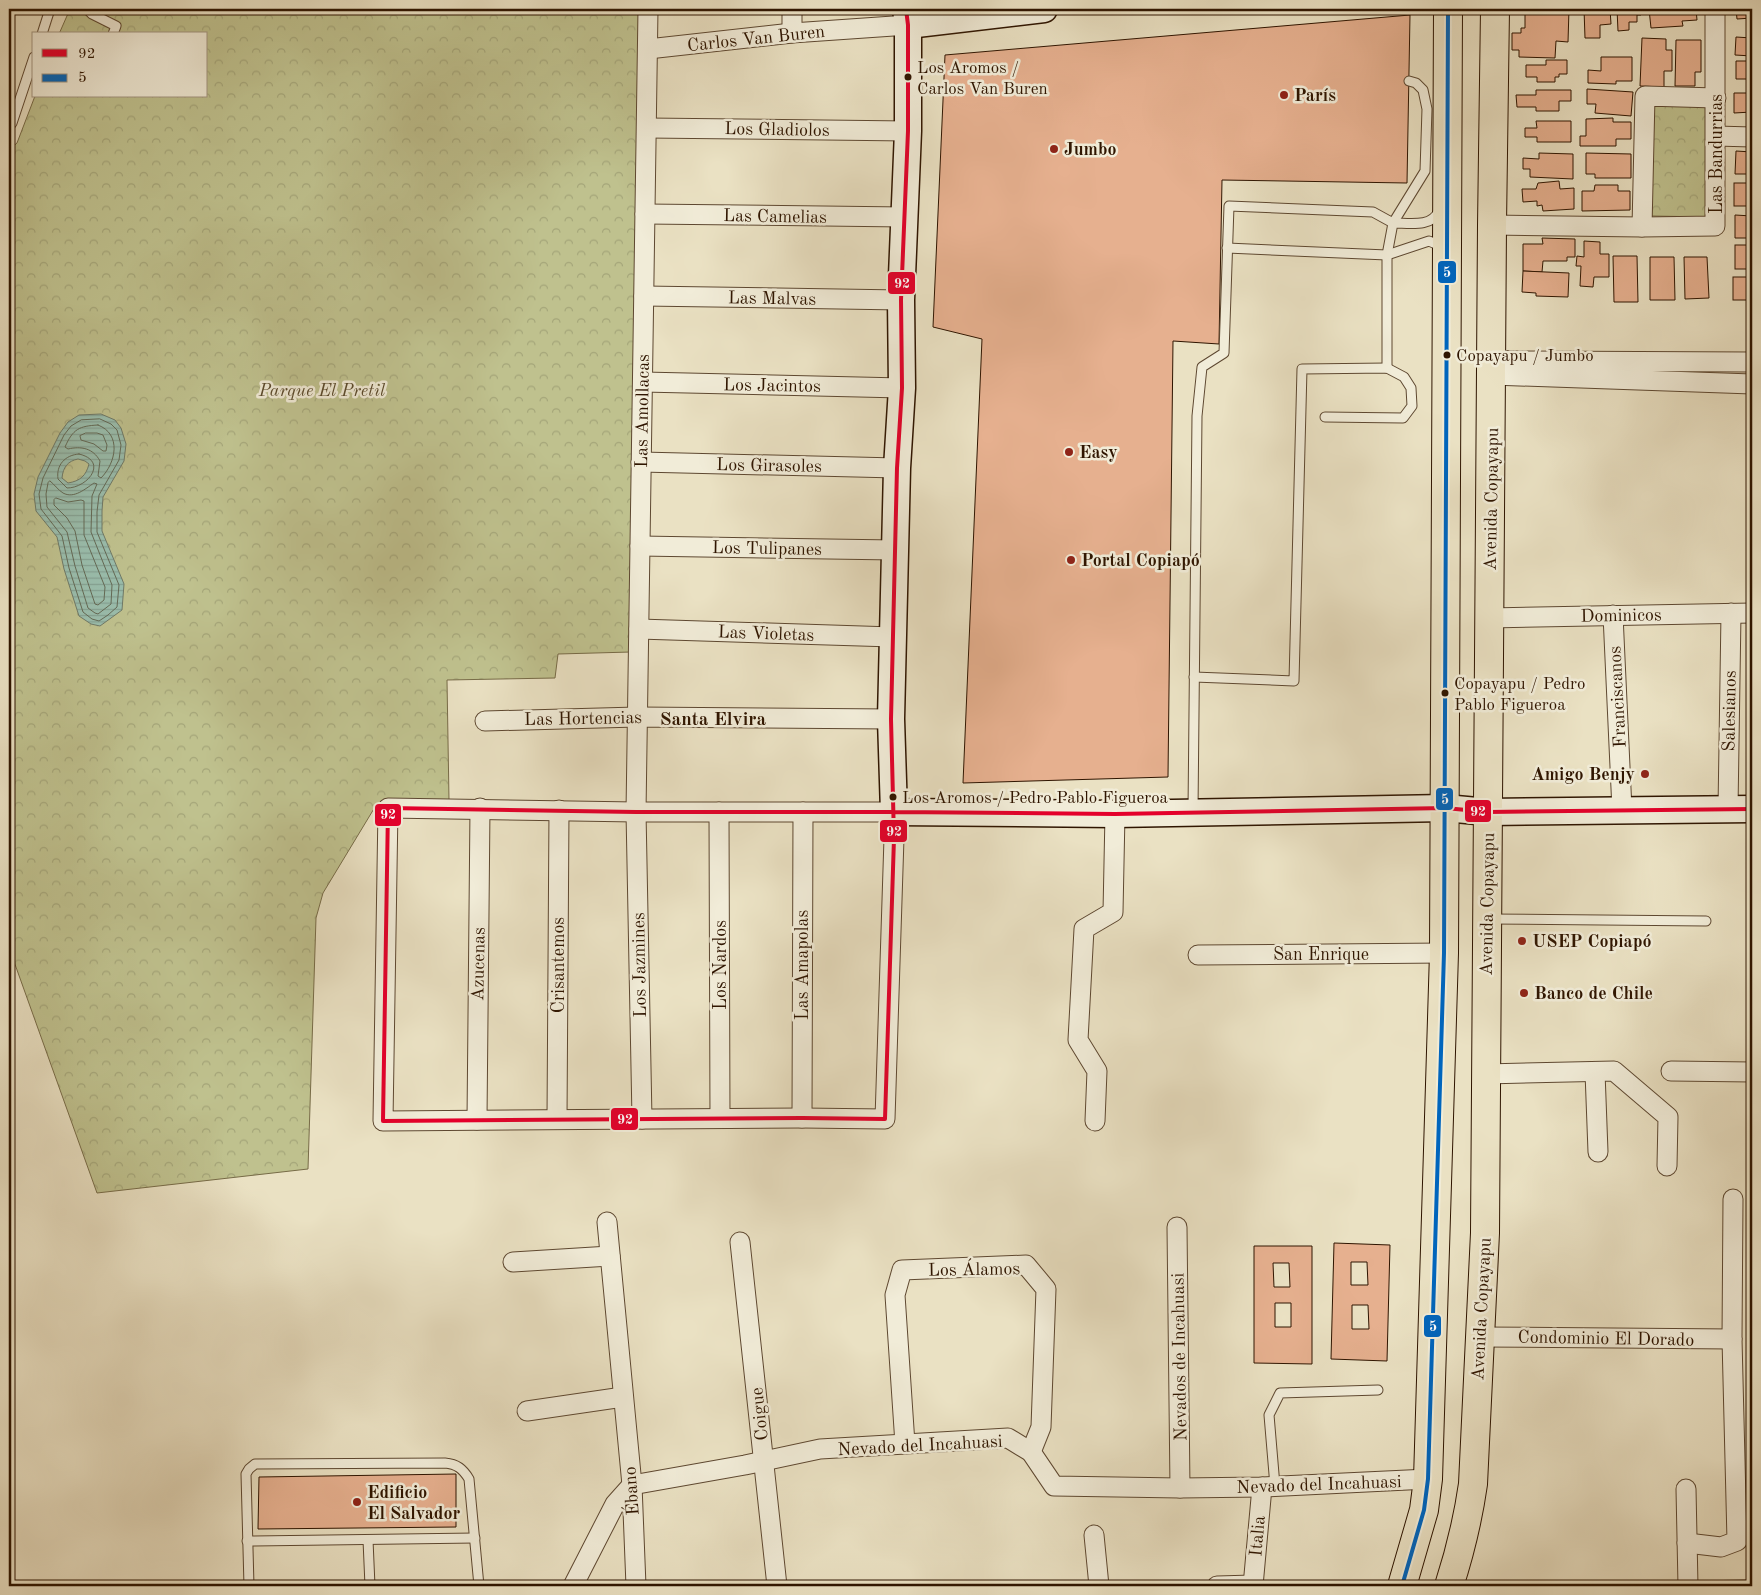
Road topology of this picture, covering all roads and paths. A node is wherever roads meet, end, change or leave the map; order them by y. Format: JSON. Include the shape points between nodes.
{"nodes":[{"id":1,"x":50,"y":9,"type":"edge"},
{"id":2,"x":87,"y":9,"type":"edge"},
{"id":3,"x":648,"y":9,"type":"edge"},
{"id":4,"x":792,"y":9,"type":"edge"},
{"id":5,"x":1044,"y":9,"type":"edge"},
{"id":6,"x":1448,"y":9,"type":"edge"},
{"id":7,"x":1495,"y":9,"type":"edge"},
{"id":8,"x":1715,"y":9,"type":"edge"},
{"id":9,"x":907,"y":17,"type":"edge"},
{"id":10,"x":43,"y":32,"type":"edge"},
{"id":11,"x":114,"y":32,"type":"edge"},
{"id":12,"x":792,"y":33,"type":"junction"},
{"id":13,"x":648,"y":49,"type":"junction"},
{"id":14,"x":32,"y":63,"type":"edge"},
{"id":15,"x":1409,"y":81,"type":"dead end"},
{"id":16,"x":1716,"y":98,"type":"junction"},
{"id":17,"x":9,"y":127,"type":"edge"},
{"id":18,"x":647,"y":128,"type":"junction"},
{"id":19,"x":908,"y":131,"type":"junction"},
{"id":20,"x":1716,"y":136,"type":"junction"},
{"id":21,"x":1752,"y":137,"type":"edge"},
{"id":22,"x":1448,"y":193,"type":"junction"},
{"id":23,"x":645,"y":214,"type":"junction"},
{"id":24,"x":905,"y":217,"type":"junction"},
{"id":25,"x":1393,"y":223,"type":"junction"},
{"id":26,"x":1492,"y":225,"type":"junction"},
{"id":27,"x":1642,"y":228,"type":"junction"},
{"id":28,"x":1227,"y":248,"type":"junction"},
{"id":29,"x":1387,"y":255,"type":"junction"},
{"id":30,"x":1447,"y":262,"type":"junction"},
{"id":31,"x":644,"y":296,"type":"junction"},
{"id":32,"x":901,"y":300,"type":"junction"},
{"id":33,"x":1752,"y":362,"type":"edge"},
{"id":34,"x":1492,"y":367,"type":"junction"},
{"id":35,"x":1386,"y":368,"type":"junction"},
{"id":36,"x":643,"y":382,"type":"junction"},
{"id":37,"x":1752,"y":384,"type":"edge"},
{"id":38,"x":902,"y":388,"type":"junction"},
{"id":39,"x":1325,"y":416,"type":"dead end"},
{"id":40,"x":641,"y":462,"type":"junction"},
{"id":41,"x":897,"y":468,"type":"junction"},
{"id":42,"x":640,"y":546,"type":"junction"},
{"id":43,"x":895,"y":550,"type":"junction"},
{"id":44,"x":1446,"y":558,"type":"junction"},
{"id":45,"x":1490,"y":559,"type":"junction"},
{"id":46,"x":1731,"y":613,"type":"junction"},
{"id":47,"x":1752,"y":613,"type":"edge"},
{"id":48,"x":1613,"y":615,"type":"junction"},
{"id":49,"x":1490,"y":618,"type":"junction"},
{"id":50,"x":639,"y":629,"type":"junction"},
{"id":51,"x":893,"y":638,"type":"junction"},
{"id":52,"x":1194,"y":677,"type":"junction"},
{"id":53,"x":637,"y":717,"type":"junction"},
{"id":54,"x":891,"y":719,"type":"junction"},
{"id":55,"x":486,"y":721,"type":"dead end"},
{"id":56,"x":480,"y":808,"type":"junction"},
{"id":57,"x":1445,"y":808,"type":"junction"},
{"id":58,"x":1740,"y":809,"type":"edge"},
{"id":59,"x":559,"y":810,"type":"junction"},
{"id":60,"x":1622,"y":810,"type":"junction"},
{"id":61,"x":636,"y":812,"type":"junction"},
{"id":62,"x":719,"y":812,"type":"junction"},
{"id":63,"x":803,"y":812,"type":"junction"},
{"id":64,"x":894,"y":812,"type":"junction"},
{"id":65,"x":1488,"y":812,"type":"junction"},
{"id":66,"x":1193,"y":813,"type":"junction"},
{"id":67,"x":1115,"y":814,"type":"junction"},
{"id":68,"x":1487,"y":919,"type":"junction"},
{"id":69,"x":1706,"y":920,"type":"dead end"},
{"id":70,"x":1444,"y":953,"type":"junction"},
{"id":71,"x":1198,"y":955,"type":"dead end"},
{"id":72,"x":1671,"y":1071,"type":"dead end"},
{"id":73,"x":1595,"y":1072,"type":"junction"},
{"id":74,"x":1752,"y":1072,"type":"edge"},
{"id":75,"x":1485,"y":1074,"type":"junction"},
{"id":76,"x":720,"y":1118,"type":"junction"},
{"id":77,"x":802,"y":1118,"type":"junction"},
{"id":78,"x":642,"y":1119,"type":"junction"},
{"id":79,"x":477,"y":1120,"type":"junction"},
{"id":80,"x":558,"y":1120,"type":"junction"},
{"id":81,"x":1095,"y":1121,"type":"dead end"},
{"id":82,"x":1598,"y":1152,"type":"dead end"},
{"id":83,"x":1667,"y":1166,"type":"dead end"},
{"id":84,"x":1734,"y":1199,"type":"dead end"},
{"id":85,"x":607,"y":1222,"type":"dead end"},
{"id":86,"x":1177,"y":1227,"type":"dead end"},
{"id":87,"x":740,"y":1242,"type":"dead end"},
{"id":88,"x":610,"y":1256,"type":"junction"},
{"id":89,"x":512,"y":1262,"type":"dead end"},
{"id":90,"x":1480,"y":1337,"type":"junction"},
{"id":91,"x":1732,"y":1339,"type":"junction"},
{"id":92,"x":1378,"y":1390,"type":"dead end"},
{"id":93,"x":623,"y":1397,"type":"junction"},
{"id":94,"x":527,"y":1411,"type":"dead end"},
{"id":95,"x":905,"y":1444,"type":"junction"},
{"id":96,"x":1031,"y":1452,"type":"junction"},
{"id":97,"x":764,"y":1461,"type":"junction"},
{"id":98,"x":1428,"y":1479,"type":"junction"},
{"id":99,"x":632,"y":1485,"type":"junction"},
{"id":100,"x":1268,"y":1486,"type":"junction"},
{"id":101,"x":1180,"y":1488,"type":"junction"},
{"id":102,"x":1686,"y":1489,"type":"dead end"},
{"id":103,"x":1094,"y":1535,"type":"dead end"},
{"id":104,"x":475,"y":1538,"type":"junction"},
{"id":105,"x":368,"y":1540,"type":"junction"},
{"id":106,"x":247,"y":1541,"type":"junction"},
{"id":107,"x":1687,"y":1542,"type":"junction"},
{"id":108,"x":1752,"y":1584,"type":"edge"},
{"id":109,"x":249,"y":1586,"type":"edge"},
{"id":110,"x":370,"y":1586,"type":"edge"},
{"id":111,"x":479,"y":1586,"type":"edge"},
{"id":112,"x":573,"y":1586,"type":"edge"},
{"id":113,"x":636,"y":1586,"type":"edge"},
{"id":114,"x":777,"y":1586,"type":"edge"},
{"id":115,"x":1099,"y":1586,"type":"edge"},
{"id":116,"x":1217,"y":1586,"type":"edge"},
{"id":117,"x":1253,"y":1586,"type":"edge"},
{"id":118,"x":1402,"y":1586,"type":"edge"},
{"id":119,"x":1450,"y":1586,"type":"edge"},
{"id":120,"x":1688,"y":1586,"type":"edge"},
{"id":121,"x":1693,"y":1586,"type":"edge"}],
"edges":[{"from":1,"to":10,"type":"lane"},
{"from":2,"to":11,"type":"lane","via":[[116,26]]},
{"from":3,"to":13,"type":"street","name":"Las Amollacas"},
{"from":4,"to":12,"type":"street"},
{"from":5,"to":9,"type":"street","name":"Carlos Van Buren"},
{"from":6,"to":22,"type":"highway"},
{"from":7,"to":26,"type":"highway","name":"Avenida Copayapu"},
{"from":8,"to":16,"type":"street","name":"Las Bandurrias"},
{"from":9,"to":12,"type":"street","name":"Carlos Van Buren"},
{"from":9,"to":19,"type":"street"},
{"from":12,"to":13,"type":"street","name":"Carlos Van Buren"},
{"from":13,"to":18,"type":"street","name":"Las Amollacas"},
{"from":14,"to":17,"type":"lane"},
{"from":15,"to":25,"type":"lane","via":[[1423,90],[1427,109],[1425,171]]},
{"from":16,"to":20,"type":"street","name":"Las Bandurrias"},
{"from":16,"to":27,"type":"street","via":[[1645,96]]},
{"from":18,"to":19,"type":"street","name":"Los Gladiolos"},
{"from":18,"to":23,"type":"street","name":"Las Amollacas"},
{"from":19,"to":24,"type":"street"},
{"from":20,"to":21,"type":"street"},
{"from":20,"to":27,"type":"street","name":"Las Bandurrias","via":[[1715,226]]},
{"from":22,"to":25,"type":"lane","via":[[1436,217],[1428,223]]},
{"from":22,"to":30,"type":"highway"},
{"from":23,"to":24,"type":"street","name":"Las Camelias"},
{"from":23,"to":31,"type":"street","name":"Las Amollacas"},
{"from":24,"to":32,"type":"street"},
{"from":25,"to":28,"type":"lane","via":[[1373,212],[1229,206]]},
{"from":25,"to":29,"type":"lane"},
{"from":26,"to":27,"type":"street","name":"Las Bandurrias"},
{"from":26,"to":34,"type":"highway","name":"Avenida Copayapu"},
{"from":28,"to":29,"type":"lane"},
{"from":28,"to":52,"type":"lane","via":[[1224,354],[1202,367],[1197,416]]},
{"from":29,"to":30,"type":"lane","via":[[1429,241],[1436,244]]},
{"from":29,"to":35,"type":"lane"},
{"from":30,"to":44,"type":"highway"},
{"from":31,"to":32,"type":"street","name":"Las Malvas"},
{"from":31,"to":36,"type":"street","name":"Las Amollacas"},
{"from":32,"to":38,"type":"street"},
{"from":33,"to":34,"type":"street","via":[[1515,361]]},
{"from":34,"to":37,"type":"street"},
{"from":34,"to":45,"type":"highway","name":"Avenida Copayapu"},
{"from":35,"to":39,"type":"lane","via":[[1404,377],[1411,388],[1412,406],[1403,418]]},
{"from":35,"to":52,"type":"lane","via":[[1302,369],[1294,681]]},
{"from":36,"to":38,"type":"street","name":"Los Jacintos"},
{"from":36,"to":40,"type":"street","name":"Las Amollacas"},
{"from":38,"to":41,"type":"street"},
{"from":40,"to":41,"type":"street","name":"Los Girasoles"},
{"from":40,"to":42,"type":"street","name":"Las Amollacas"},
{"from":41,"to":43,"type":"street"},
{"from":42,"to":43,"type":"street","name":"Los Tulipanes"},
{"from":42,"to":50,"type":"street","name":"Las Amollacas"},
{"from":43,"to":51,"type":"street"},
{"from":44,"to":45,"type":"highway"},
{"from":44,"to":57,"type":"highway"},
{"from":45,"to":49,"type":"highway","name":"Avenida Copayapu"},
{"from":46,"to":47,"type":"street","name":"Dominicos"},
{"from":46,"to":48,"type":"street","name":"Dominicos"},
{"from":46,"to":58,"type":"street","name":"Salesianos"},
{"from":48,"to":49,"type":"street","name":"Dominicos"},
{"from":48,"to":60,"type":"street","name":"Franciscanos"},
{"from":49,"to":65,"type":"highway","name":"Avenida Copayapu"},
{"from":50,"to":51,"type":"street","name":"Las Violetas"},
{"from":50,"to":53,"type":"street","name":"Las Amollacas"},
{"from":51,"to":54,"type":"street"},
{"from":52,"to":66,"type":"lane"},
{"from":53,"to":54,"type":"street","name":"Las Hortencias"},
{"from":53,"to":55,"type":"street","name":"Las Hortencias"},
{"from":53,"to":61,"type":"street","name":"Las Amollacas"},
{"from":54,"to":64,"type":"street"},
{"from":56,"to":59,"type":"street"},
{"from":56,"to":79,"type":"street","name":"Azucenas"},
{"from":56,"to":79,"type":"street","via":[[388,808],[383,1121]]},
{"from":57,"to":65,"type":"street"},
{"from":57,"to":66,"type":"street"},
{"from":57,"to":70,"type":"highway"},
{"from":58,"to":60,"type":"street"},
{"from":59,"to":61,"type":"street"},
{"from":59,"to":80,"type":"street","name":"Crisantemos"},
{"from":60,"to":65,"type":"street"},
{"from":61,"to":62,"type":"street"},
{"from":61,"to":78,"type":"street","name":"Los Jazmines"},
{"from":62,"to":63,"type":"street"},
{"from":62,"to":76,"type":"street","name":"Los Nardos"},
{"from":63,"to":64,"type":"street"},
{"from":63,"to":77,"type":"street","name":"Las Amapolas"},
{"from":64,"to":67,"type":"street"},
{"from":64,"to":77,"type":"street","via":[[885,1119]]},
{"from":65,"to":68,"type":"highway","name":"Avenida Copayapu"},
{"from":66,"to":67,"type":"street"},
{"from":67,"to":81,"type":"street","via":[[1113,912],[1084,929],[1078,1040],[1097,1071]]},
{"from":68,"to":69,"type":"lane"},
{"from":68,"to":75,"type":"highway","name":"Avenida Copayapu"},
{"from":70,"to":71,"type":"street","name":"San Enrique"},
{"from":70,"to":98,"type":"highway"},
{"from":72,"to":74,"type":"street"},
{"from":73,"to":75,"type":"street"},
{"from":73,"to":82,"type":"street"},
{"from":73,"to":83,"type":"street","via":[[1614,1071],[1668,1117]]},
{"from":75,"to":90,"type":"highway","name":"Avenida Copayapu","via":[[1485,1233]]},
{"from":76,"to":77,"type":"street"},
{"from":76,"to":78,"type":"street"},
{"from":78,"to":80,"type":"street"},
{"from":79,"to":80,"type":"street"},
{"from":84,"to":91,"type":"street"},
{"from":85,"to":88,"type":"street","name":"Ébano"},
{"from":86,"to":101,"type":"street","name":"Nevados de Incahuasi"},
{"from":87,"to":97,"type":"street","name":"Coigue"},
{"from":88,"to":89,"type":"street"},
{"from":88,"to":93,"type":"street","name":"Ébano"},
{"from":90,"to":91,"type":"street","name":"Condominio El Dorado"},
{"from":90,"to":119,"type":"highway","name":"Avenida Copayapu","via":[[1473,1484]]},
{"from":91,"to":107,"type":"street","via":[[1737,1541],[1721,1547]]},
{"from":92,"to":100,"type":"lane","via":[[1280,1393],[1269,1415]]},
{"from":93,"to":94,"type":"street"},
{"from":93,"to":99,"type":"street","name":"Ébano"},
{"from":95,"to":96,"type":"street","name":"Nevado del Incahuasi","via":[[1008,1438]]},
{"from":95,"to":96,"type":"street","name":"Los Álamos","via":[[895,1295],[902,1270],[1026,1265],[1046,1289],[1042,1427]]},
{"from":95,"to":97,"type":"street","name":"Nevado del Incahuasi","via":[[820,1449]]},
{"from":96,"to":101,"type":"street","name":"Nevado del Incahuasi","via":[[1054,1486]]},
{"from":97,"to":99,"type":"street","name":"Nevado del Incahuasi"},
{"from":97,"to":114,"type":"street","name":"Coigue"},
{"from":98,"to":100,"type":"street","name":"Nevado del Incahuasi"},
{"from":98,"to":118,"type":"highway","via":[[1424,1510]]},
{"from":99,"to":112,"type":"street","via":[[615,1504]]},
{"from":99,"to":113,"type":"street","name":"Ébano"},
{"from":100,"to":101,"type":"street","name":"Nevado del Incahuasi"},
{"from":100,"to":117,"type":"street","name":"Italia"},
{"from":102,"to":107,"type":"street"},
{"from":103,"to":115,"type":"street"},
{"from":104,"to":105,"type":"lane"},
{"from":104,"to":106,"type":"lane","via":[[469,1479],[453,1464],[255,1464],[246,1474]]},
{"from":104,"to":111,"type":"lane"},
{"from":105,"to":106,"type":"lane"},
{"from":105,"to":110,"type":"lane"},
{"from":106,"to":109,"type":"lane"},
{"from":107,"to":120,"type":"street"},
{"from":108,"to":121,"type":"lane"},
{"from":116,"to":117,"type":"street"}]}
